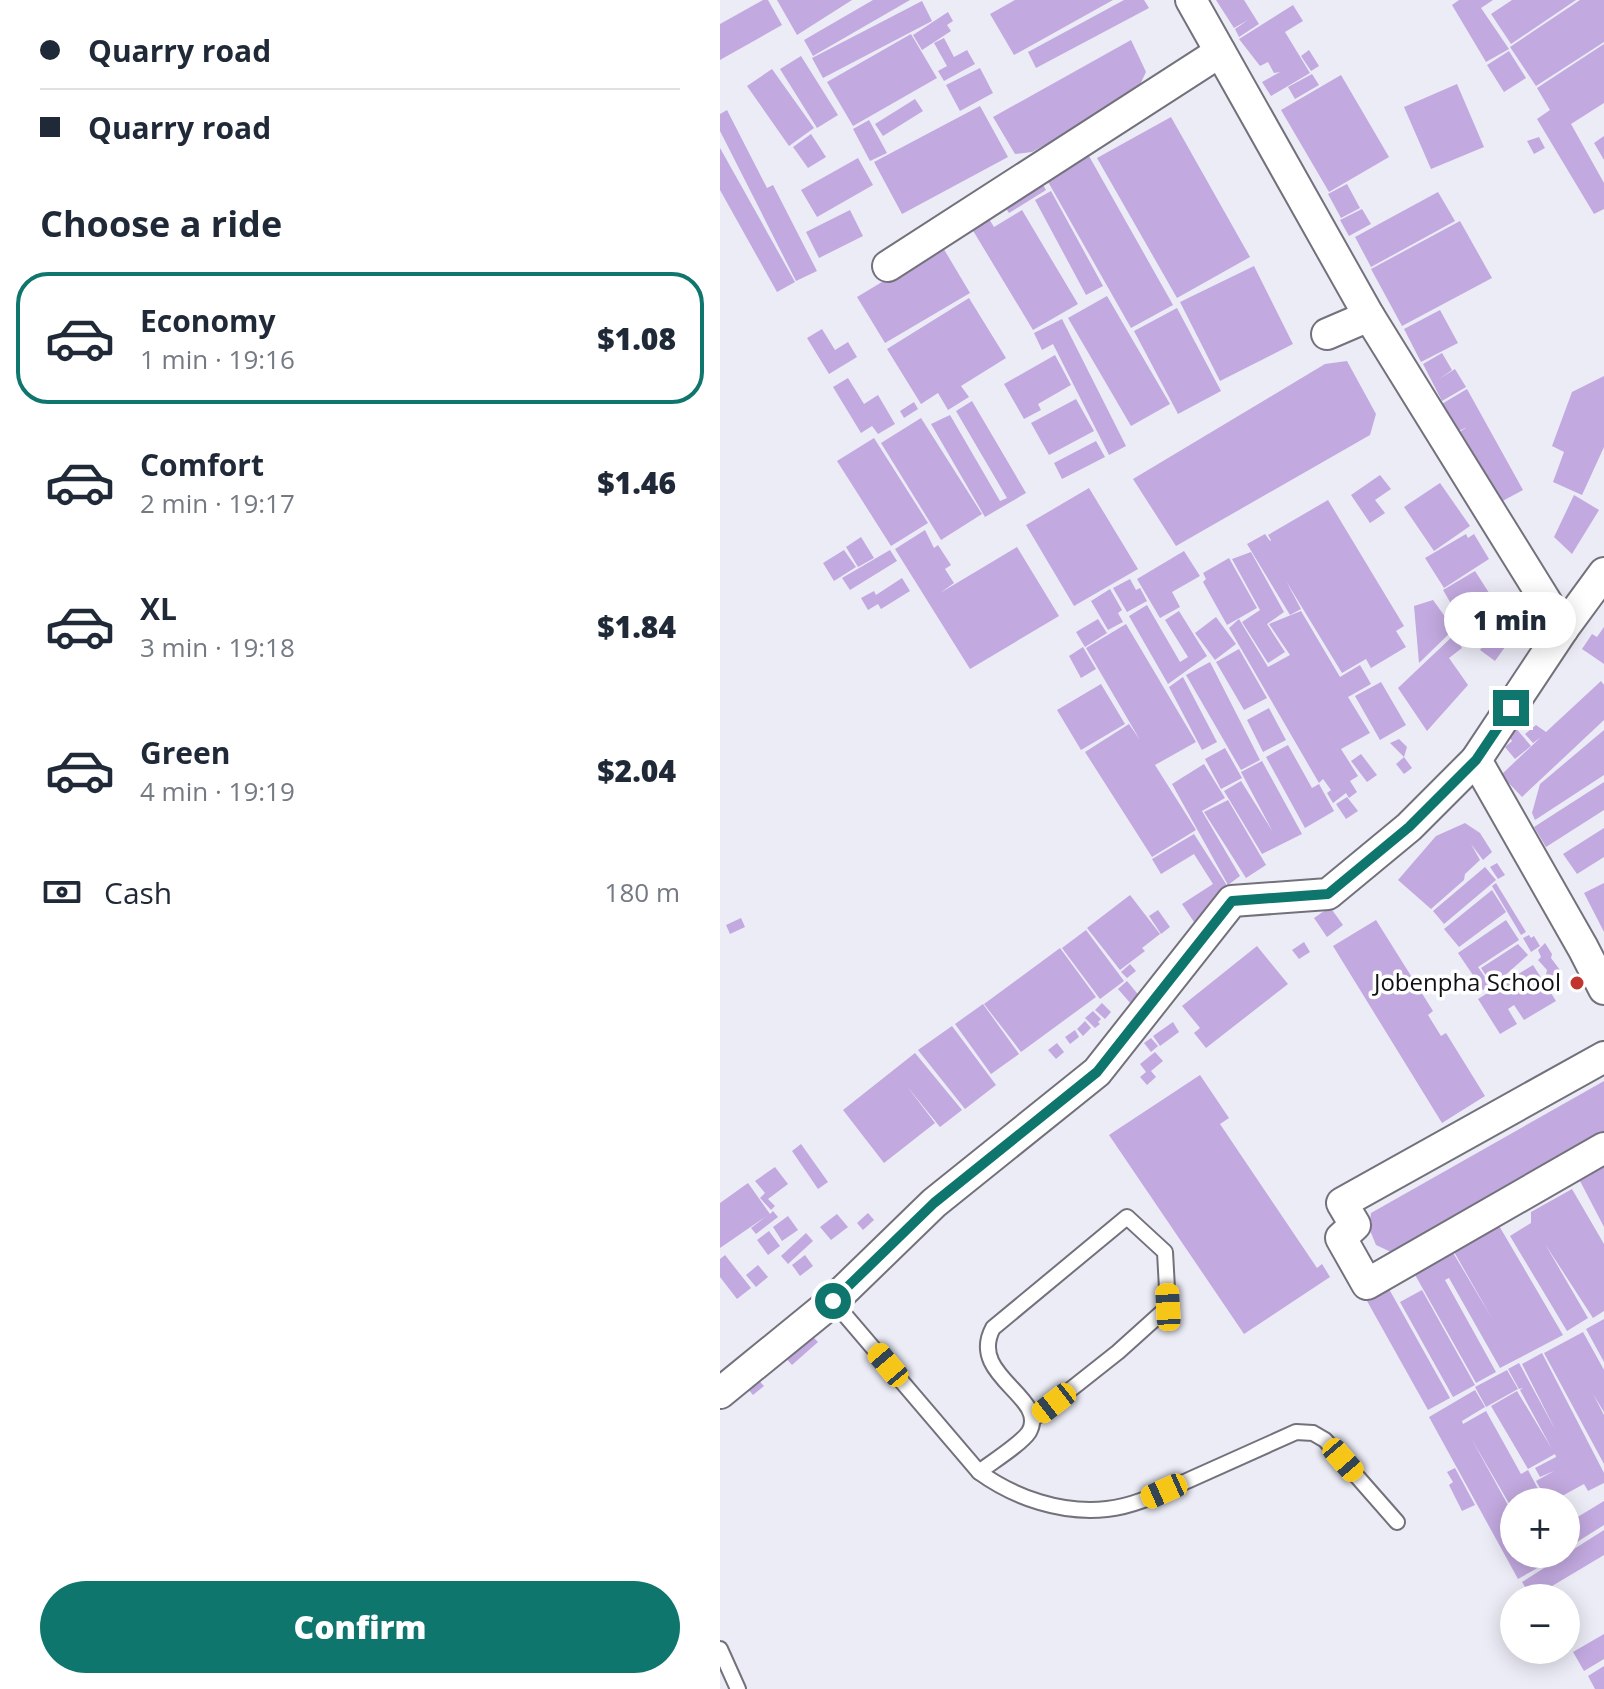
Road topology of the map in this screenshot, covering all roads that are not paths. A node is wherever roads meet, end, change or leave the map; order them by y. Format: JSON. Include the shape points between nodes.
{"nodes":[{"id":1,"x":1191,"y":0,"type":"edge"},
{"id":2,"x":1220,"y":52,"type":"junction"},
{"id":3,"x":888,"y":266,"type":"dead end"},
{"id":4,"x":1369,"y":316,"type":"junction"},
{"id":5,"x":1327,"y":334,"type":"dead end"},
{"id":6,"x":1604,"y":573,"type":"edge"},
{"id":7,"x":1563,"y":629,"type":"junction"},
{"id":8,"x":1476,"y":760,"type":"junction"},
{"id":9,"x":1604,"y":989,"type":"edge"},
{"id":10,"x":1604,"y":1057,"type":"edge"},
{"id":11,"x":1604,"y":1148,"type":"edge"},
{"id":12,"x":833,"y":1301,"type":"junction"},
{"id":13,"x":720,"y":1393,"type":"edge"},
{"id":14,"x":1032,"y":1420,"type":"junction"},
{"id":15,"x":979,"y":1472,"type":"junction"},
{"id":16,"x":1397,"y":1522,"type":"dead end"},
{"id":17,"x":720,"y":1649,"type":"edge"},
{"id":18,"x":738,"y":1689,"type":"edge"}],
"edges":[{"from":1,"to":2,"type":"street"},
{"from":2,"to":3,"type":"street"},
{"from":2,"to":4,"type":"street"},
{"from":4,"to":5,"type":"street"},
{"from":4,"to":7,"type":"street"},
{"from":6,"to":7,"type":"street"},
{"from":7,"to":8,"type":"street"},
{"from":8,"to":9,"type":"street"},
{"from":8,"to":12,"type":"street","via":[[1409,827],[1328,894],[1232,901],[1097,1072],[934,1203]]},
{"from":10,"to":11,"type":"street","via":[[1342,1203],[1355,1225],[1341,1238],[1367,1284]]},
{"from":12,"to":13,"type":"street"},
{"from":12,"to":15,"type":"lane"},
{"from":14,"to":14,"type":"lane","via":[[1028,1407],[987,1357],[986,1340],[993,1328],[1127,1217],[1165,1252],[1168,1307]]},
{"from":14,"to":15,"type":"lane","via":[[1028,1433]]},
{"from":15,"to":16,"type":"lane","via":[[1027,1498],[1107,1509],[1138,1503],[1296,1432],[1313,1433]]},
{"from":17,"to":18,"type":"lane"}]}
